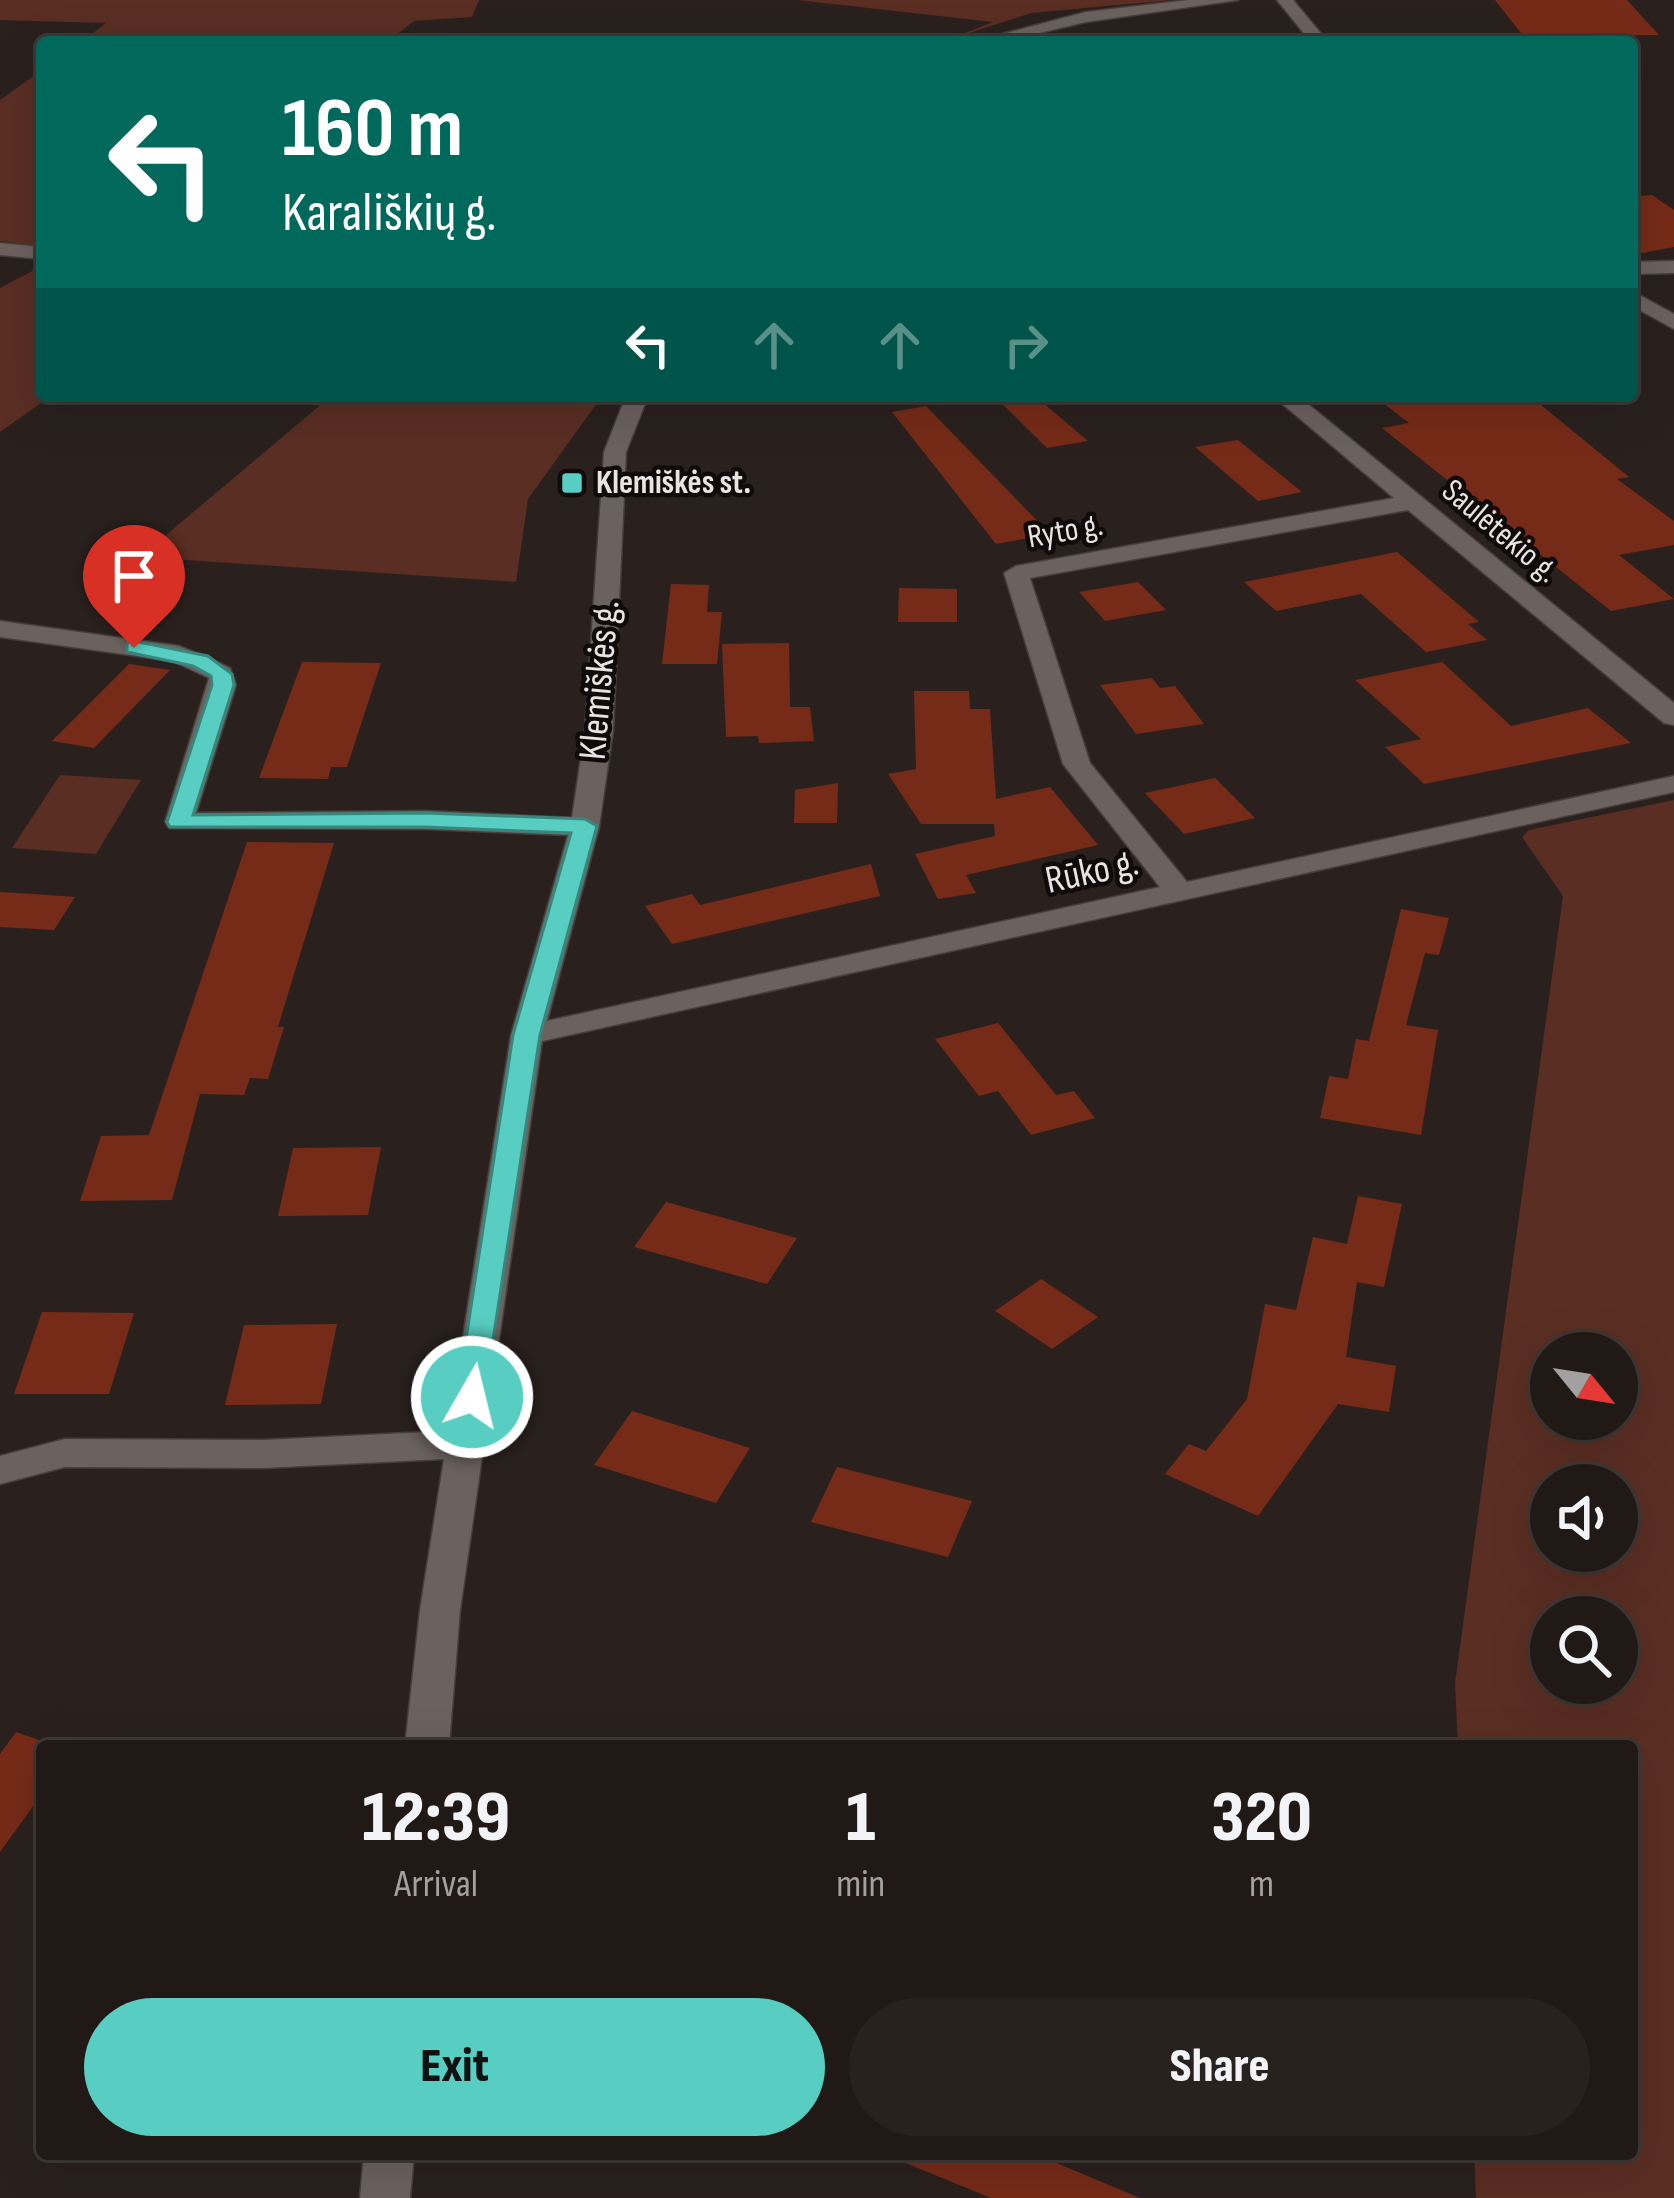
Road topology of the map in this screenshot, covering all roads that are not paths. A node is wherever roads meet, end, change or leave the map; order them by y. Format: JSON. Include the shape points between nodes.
{"nodes":[{"id":1,"x":1230,"y":0,"type":"edge"},
{"id":2,"x":1285,"y":0,"type":"edge"},
{"id":3,"x":1004,"y":36,"type":"edge"},
{"id":4,"x":1315,"y":36,"type":"edge"},
{"id":5,"x":0,"y":249,"type":"edge"},
{"id":6,"x":36,"y":252,"type":"edge"},
{"id":7,"x":1674,"y":267,"type":"edge"},
{"id":8,"x":1638,"y":268,"type":"edge"},
{"id":9,"x":1638,"y":301,"type":"edge"},
{"id":10,"x":1674,"y":322,"type":"edge"},
{"id":11,"x":634,"y":402,"type":"edge"},
{"id":12,"x":1291,"y":402,"type":"edge"},
{"id":13,"x":1414,"y":502,"type":"junction"},
{"id":14,"x":0,"y":629,"type":"edge"},
{"id":15,"x":1674,"y":717,"type":"edge"},
{"id":16,"x":1674,"y":784,"type":"edge"},
{"id":17,"x":585,"y":826,"type":"junction"},
{"id":18,"x":1180,"y":892,"type":"junction"},
{"id":19,"x":526,"y":1035,"type":"junction"},
{"id":20,"x":465,"y":1444,"type":"junction"},
{"id":21,"x":0,"y":1470,"type":"edge"},
{"id":22,"x":428,"y":1740,"type":"edge"},
{"id":23,"x":388,"y":2160,"type":"edge"},
{"id":24,"x":385,"y":2198,"type":"edge"}],
"edges":[{"from":1,"to":3,"type":"street","via":[[1086,16]]},
{"from":2,"to":4,"type":"street"},
{"from":5,"to":6,"type":"street"},
{"from":7,"to":8,"type":"street"},
{"from":9,"to":10,"type":"street"},
{"from":11,"to":17,"type":"street","name":"Klemiškės g.","via":[[615,452],[599,730]]},
{"from":12,"to":13,"type":"street","name":"Saulėtekio g."},
{"from":13,"to":15,"type":"street","name":"Saulėtekio g."},
{"from":13,"to":18,"type":"street","name":"Ryto g.","via":[[1016,573],[1077,764]]},
{"from":14,"to":17,"type":"street","via":[[179,654],[221,674],[178,822]]},
{"from":16,"to":18,"type":"street","name":"Rūko g."},
{"from":17,"to":19,"type":"street","name":"Klemiškės g."},
{"from":18,"to":19,"type":"street","name":"Rūko g."},
{"from":19,"to":20,"type":"street","name":"Klemiškės g."},
{"from":20,"to":21,"type":"street","via":[[64,1453]]},
{"from":20,"to":22,"type":"street","name":"Klemiškės g."},
{"from":23,"to":24,"type":"street"}]}
